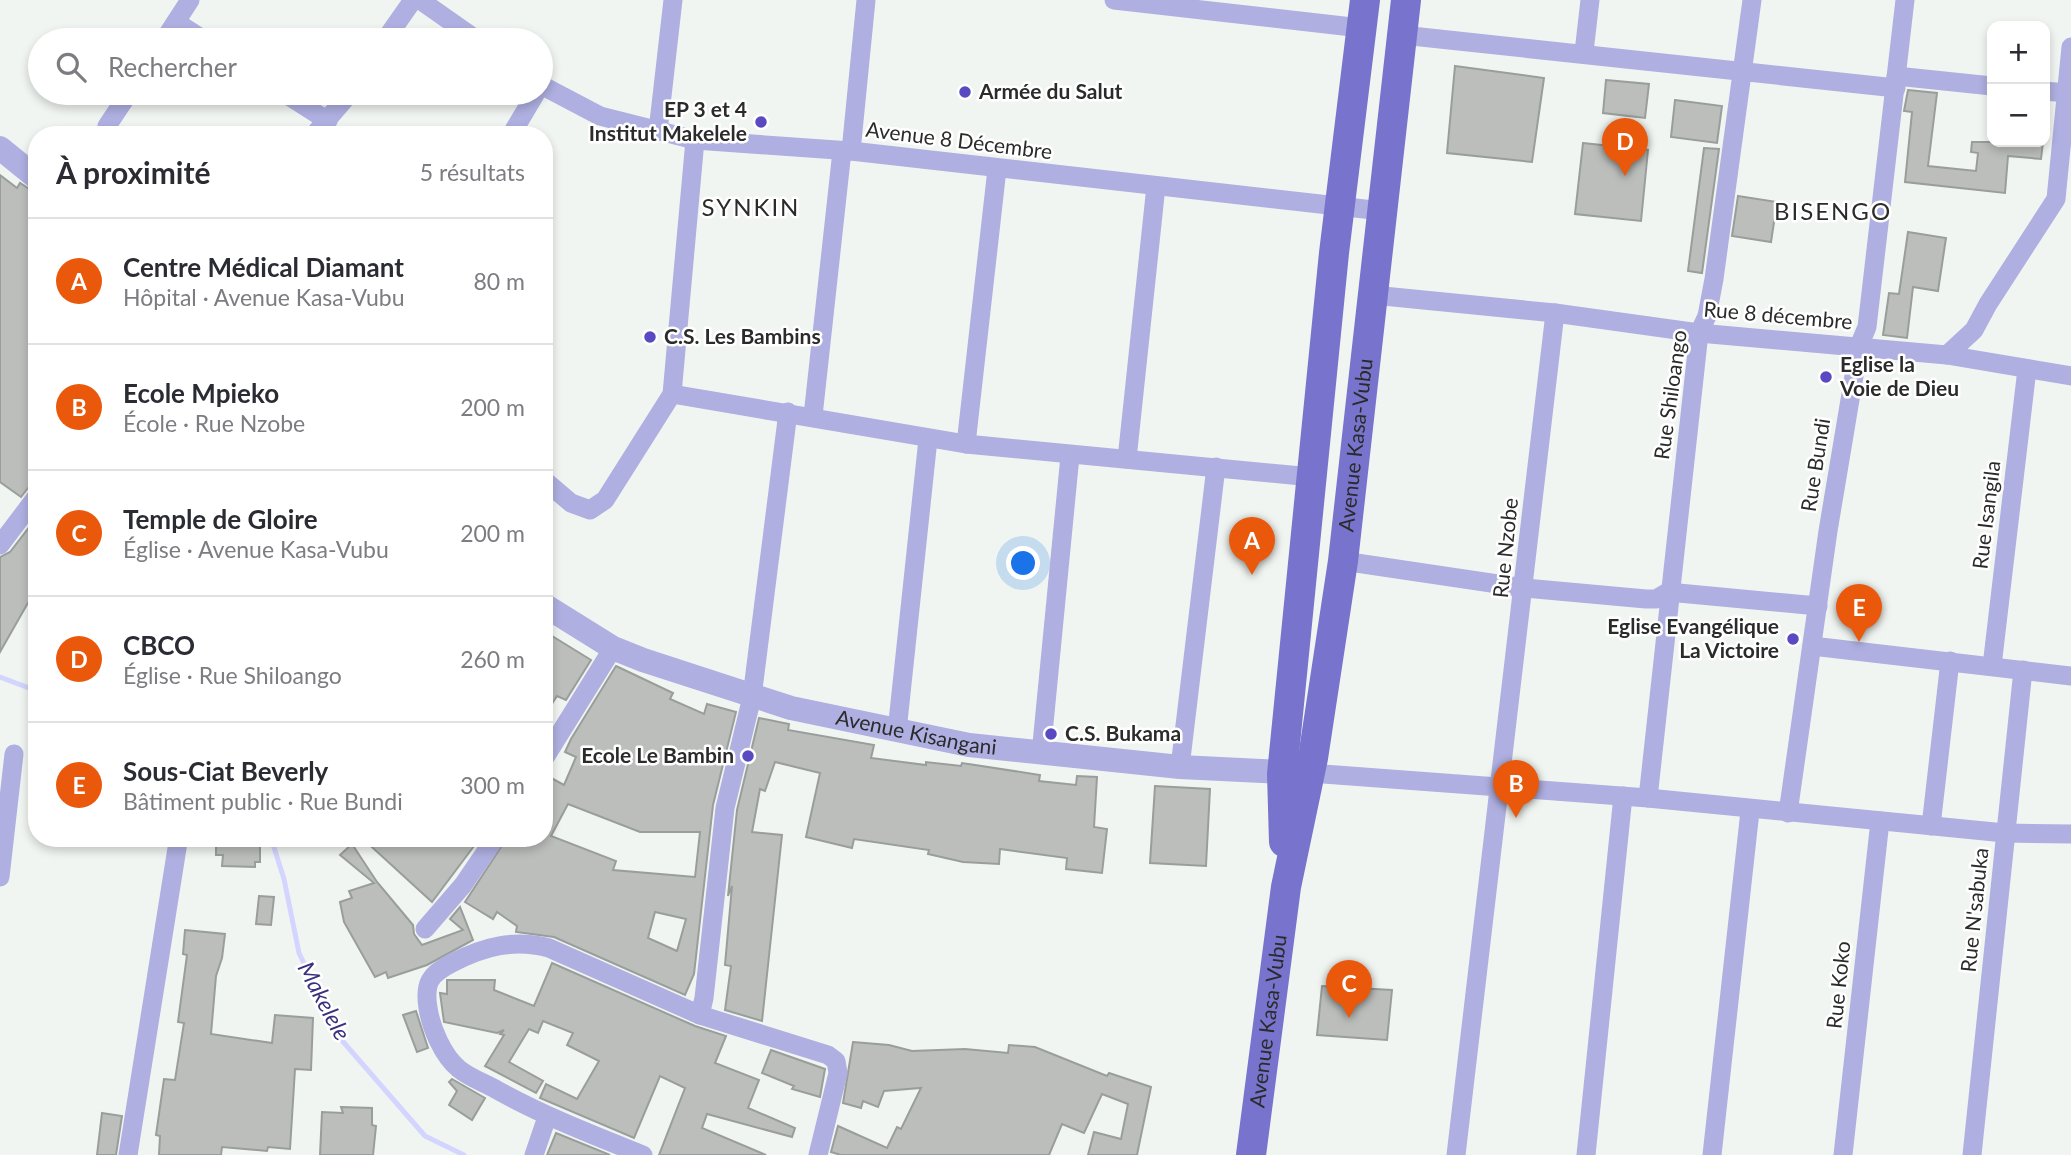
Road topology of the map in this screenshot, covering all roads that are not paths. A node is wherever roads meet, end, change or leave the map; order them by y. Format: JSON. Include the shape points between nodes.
{"nodes":[{"id":1,"x":190,"y":0,"type":"edge"},
{"id":2,"x":413,"y":0,"type":"edge"},
{"id":3,"x":419,"y":0,"type":"edge"},
{"id":4,"x":673,"y":0,"type":"edge"},
{"id":5,"x":866,"y":0,"type":"edge"},
{"id":6,"x":1114,"y":0,"type":"edge"},
{"id":7,"x":1406,"y":0,"type":"edge"},
{"id":8,"x":1590,"y":0,"type":"edge"},
{"id":9,"x":1752,"y":0,"type":"edge"},
{"id":10,"x":1905,"y":0,"type":"edge"},
{"id":11,"x":1174,"y":4,"type":"edge"},
{"id":12,"x":1363,"y":14,"type":"edge"},
{"id":13,"x":176,"y":22,"type":"junction"},
{"id":14,"x":172,"y":28,"type":"edge"},
{"id":15,"x":185,"y":28,"type":"edge"},
{"id":16,"x":393,"y":28,"type":"edge"},
{"id":17,"x":460,"y":28,"type":"edge"},
{"id":18,"x":1402,"y":34,"type":"junction"},
{"id":19,"x":2071,"y":47,"type":"edge"},
{"id":20,"x":1584,"y":52,"type":"junction"},
{"id":21,"x":1744,"y":70,"type":"junction"},
{"id":22,"x":1896,"y":82,"type":"junction"},
{"id":23,"x":1987,"y":86,"type":"edge"},
{"id":24,"x":553,"y":91,"type":"edge"},
{"id":25,"x":2050,"y":91,"type":"edge"},
{"id":26,"x":2066,"y":93,"type":"junction"},
{"id":27,"x":120,"y":105,"type":"edge"},
{"id":28,"x":295,"y":105,"type":"edge"},
{"id":29,"x":340,"y":105,"type":"edge"},
{"id":30,"x":529,"y":105,"type":"edge"},
{"id":31,"x":105,"y":126,"type":"edge"},
{"id":32,"x":314,"y":126,"type":"edge"},
{"id":33,"x":322,"y":126,"type":"edge"},
{"id":34,"x":516,"y":126,"type":"edge"},
{"id":35,"x":658,"y":131,"type":"junction"},
{"id":36,"x":695,"y":140,"type":"junction"},
{"id":37,"x":0,"y":148,"type":"edge"},
{"id":38,"x":846,"y":151,"type":"junction"},
{"id":39,"x":997,"y":169,"type":"junction"},
{"id":40,"x":28,"y":171,"type":"edge"},
{"id":41,"x":1156,"y":186,"type":"junction"},
{"id":42,"x":2064,"y":200,"type":"edge"},
{"id":43,"x":1339,"y":205,"type":"junction"},
{"id":44,"x":1382,"y":211,"type":"junction"},
{"id":45,"x":1373,"y":295,"type":"junction"},
{"id":46,"x":1555,"y":313,"type":"junction"},
{"id":47,"x":1699,"y":332,"type":"junction"},
{"id":48,"x":1859,"y":346,"type":"junction"},
{"id":49,"x":1947,"y":355,"type":"junction"},
{"id":50,"x":2027,"y":369,"type":"junction"},
{"id":51,"x":2071,"y":376,"type":"edge"},
{"id":52,"x":672,"y":394,"type":"junction"},
{"id":53,"x":788,"y":412,"type":"junction"},
{"id":54,"x":813,"y":416,"type":"junction"},
{"id":55,"x":928,"y":439,"type":"junction"},
{"id":56,"x":966,"y":444,"type":"junction"},
{"id":57,"x":1070,"y":456,"type":"junction"},
{"id":58,"x":1127,"y":460,"type":"junction"},
{"id":59,"x":1216,"y":467,"type":"junction"},
{"id":60,"x":1312,"y":477,"type":"junction"},
{"id":61,"x":553,"y":487,"type":"edge"},
{"id":62,"x":28,"y":508,"type":"edge"},
{"id":63,"x":0,"y":545,"type":"edge"},
{"id":64,"x":1343,"y":561,"type":"junction"},
{"id":65,"x":1525,"y":588,"type":"junction"},
{"id":66,"x":1668,"y":592,"type":"junction"},
{"id":67,"x":1818,"y":606,"type":"junction"},
{"id":68,"x":553,"y":611,"type":"edge"},
{"id":69,"x":1812,"y":646,"type":"junction"},
{"id":70,"x":612,"y":648,"type":"junction"},
{"id":71,"x":1950,"y":661,"type":"junction"},
{"id":72,"x":1993,"y":666,"type":"junction"},
{"id":73,"x":2023,"y":670,"type":"junction"},
{"id":74,"x":2071,"y":676,"type":"edge"},
{"id":75,"x":752,"y":697,"type":"junction"},
{"id":76,"x":897,"y":731,"type":"junction"},
{"id":77,"x":553,"y":744,"type":"edge"},
{"id":78,"x":14,"y":754,"type":"dead end"},
{"id":79,"x":1041,"y":754,"type":"junction"},
{"id":80,"x":1180,"y":766,"type":"junction"},
{"id":81,"x":1296,"y":773,"type":"junction"},
{"id":82,"x":1498,"y":788,"type":"junction"},
{"id":83,"x":1623,"y":796,"type":"junction"},
{"id":84,"x":1648,"y":798,"type":"junction"},
{"id":85,"x":1751,"y":811,"type":"junction"},
{"id":86,"x":1788,"y":813,"type":"junction"},
{"id":87,"x":1880,"y":821,"type":"junction"},
{"id":88,"x":1931,"y":826,"type":"junction"},
{"id":89,"x":2005,"y":833,"type":"junction"},
{"id":90,"x":2071,"y":834,"type":"edge"},
{"id":91,"x":177,"y":847,"type":"edge"},
{"id":92,"x":489,"y":847,"type":"edge"},
{"id":93,"x":0,"y":877,"type":"edge"},
{"id":94,"x":425,"y":929,"type":"dead end"},
{"id":95,"x":700,"y":1015,"type":"junction"},
{"id":96,"x":547,"y":1117,"type":"junction"},
{"id":97,"x":128,"y":1155,"type":"edge"},
{"id":98,"x":534,"y":1155,"type":"edge"},
{"id":99,"x":643,"y":1155,"type":"edge"},
{"id":100,"x":818,"y":1155,"type":"edge"},
{"id":101,"x":1251,"y":1155,"type":"edge"},
{"id":102,"x":1456,"y":1155,"type":"edge"},
{"id":103,"x":1586,"y":1155,"type":"edge"},
{"id":104,"x":1712,"y":1155,"type":"edge"},
{"id":105,"x":1843,"y":1155,"type":"edge"},
{"id":106,"x":1972,"y":1155,"type":"edge"}],
"edges":[{"from":1,"to":13,"type":"street"},
{"from":2,"to":16,"type":"street"},
{"from":3,"to":17,"type":"street"},
{"from":4,"to":35,"type":"street"},
{"from":5,"to":38,"type":"street"},
{"from":6,"to":11,"type":"street"},
{"from":7,"to":18,"type":"main road","name":"Avenue Kasa-Vubu"},
{"from":8,"to":20,"type":"street"},
{"from":9,"to":21,"type":"street","name":"Rue Shiloango"},
{"from":10,"to":22,"type":"street","name":"Rue Bundi"},
{"from":11,"to":12,"type":"street"},
{"from":12,"to":43,"type":"main road","name":"Avenue Kasa-Vubu"},
{"from":13,"to":14,"type":"street"},
{"from":13,"to":15,"type":"street"},
{"from":18,"to":20,"type":"street"},
{"from":18,"to":44,"type":"main road","name":"Avenue Kasa-Vubu"},
{"from":19,"to":26,"type":"street"},
{"from":20,"to":21,"type":"street"},
{"from":21,"to":22,"type":"street"},
{"from":21,"to":47,"type":"street","name":"Rue Shiloango","via":[[1714,279]]},
{"from":22,"to":23,"type":"street"},
{"from":22,"to":48,"type":"street","name":"Rue Bundi","via":[[1867,327]]},
{"from":24,"to":35,"type":"street","name":"Avenue 8 Décembre","via":[[600,116]]},
{"from":25,"to":26,"type":"street"},
{"from":26,"to":42,"type":"street"},
{"from":27,"to":31,"type":"street"},
{"from":28,"to":32,"type":"street"},
{"from":29,"to":33,"type":"street"},
{"from":30,"to":34,"type":"street"},
{"from":35,"to":36,"type":"street","name":"Avenue 8 Décembre"},
{"from":36,"to":38,"type":"street","name":"Avenue 8 Décembre"},
{"from":36,"to":52,"type":"street"},
{"from":37,"to":40,"type":"street"},
{"from":38,"to":39,"type":"street","name":"Avenue 8 Décembre"},
{"from":38,"to":54,"type":"street"},
{"from":39,"to":41,"type":"street","name":"Avenue 8 Décembre"},
{"from":39,"to":56,"type":"street"},
{"from":41,"to":43,"type":"street","name":"Avenue 8 Décembre"},
{"from":41,"to":58,"type":"street"},
{"from":42,"to":49,"type":"street","via":[[1988,304],[1975,330]]},
{"from":43,"to":44,"type":"street","name":"Avenue 8 Décembre"},
{"from":43,"to":60,"type":"main road","name":"Avenue Kasa-Vubu"},
{"from":44,"to":45,"type":"main road","name":"Avenue Kasa-Vubu"},
{"from":45,"to":46,"type":"street","name":"Rue 8 décembre"},
{"from":45,"to":64,"type":"main road","name":"Avenue Kasa-Vubu"},
{"from":46,"to":47,"type":"street","name":"Rue 8 décembre"},
{"from":46,"to":65,"type":"street","name":"Rue Nzobe"},
{"from":47,"to":48,"type":"street","name":"Rue 8 décembre"},
{"from":47,"to":66,"type":"street","name":"Rue Shiloango"},
{"from":48,"to":49,"type":"street","name":"Rue 8 décembre"},
{"from":48,"to":67,"type":"street","name":"Rue Bundi"},
{"from":49,"to":50,"type":"street","name":"Rue 8 décembre"},
{"from":50,"to":51,"type":"street","name":"Rue 8 décembre"},
{"from":50,"to":72,"type":"street","name":"Rue Isangila"},
{"from":52,"to":53,"type":"street"},
{"from":52,"to":61,"type":"street","via":[[605,500],[590,510],[581,508]]},
{"from":53,"to":54,"type":"street"},
{"from":53,"to":75,"type":"street"},
{"from":54,"to":55,"type":"street"},
{"from":55,"to":56,"type":"street"},
{"from":55,"to":76,"type":"street"},
{"from":56,"to":57,"type":"street"},
{"from":57,"to":58,"type":"street"},
{"from":57,"to":79,"type":"street"},
{"from":58,"to":59,"type":"street"},
{"from":59,"to":60,"type":"street"},
{"from":59,"to":80,"type":"street"},
{"from":60,"to":81,"type":"main road","name":"Avenue Kasa-Vubu"},
{"from":62,"to":63,"type":"street"},
{"from":64,"to":65,"type":"street"},
{"from":64,"to":81,"type":"main road","name":"Avenue Kasa-Vubu"},
{"from":65,"to":66,"type":"street","via":[[1646,599]]},
{"from":65,"to":82,"type":"street","name":"Rue Nzobe"},
{"from":66,"to":67,"type":"street"},
{"from":66,"to":84,"type":"street","name":"Rue Shiloango"},
{"from":67,"to":69,"type":"street","name":"Rue Bundi"},
{"from":68,"to":70,"type":"street","name":"Avenue Kisangani"},
{"from":69,"to":71,"type":"street"},
{"from":69,"to":86,"type":"street","name":"Rue Bundi"},
{"from":70,"to":75,"type":"street","name":"Avenue Kisangani"},
{"from":70,"to":77,"type":"street"},
{"from":71,"to":72,"type":"street"},
{"from":71,"to":88,"type":"street"},
{"from":72,"to":73,"type":"street"},
{"from":73,"to":74,"type":"street"},
{"from":73,"to":89,"type":"street","name":"Rue N'sabuka"},
{"from":75,"to":76,"type":"street","name":"Avenue Kisangani"},
{"from":75,"to":95,"type":"street","via":[[728,787]]},
{"from":76,"to":79,"type":"street","name":"Avenue Kisangani"},
{"from":78,"to":93,"type":"street"},
{"from":79,"to":80,"type":"street","name":"Avenue Kisangani"},
{"from":80,"to":81,"type":"street","name":"Avenue Kisangani"},
{"from":81,"to":82,"type":"street"},
{"from":81,"to":101,"type":"main road","name":"Avenue Kasa-Vubu"},
{"from":82,"to":83,"type":"street"},
{"from":82,"to":102,"type":"street","name":"Rue Nzobe"},
{"from":83,"to":84,"type":"street"},
{"from":83,"to":103,"type":"street"},
{"from":84,"to":85,"type":"street"},
{"from":85,"to":86,"type":"street"},
{"from":85,"to":104,"type":"street"},
{"from":86,"to":87,"type":"street"},
{"from":87,"to":88,"type":"street"},
{"from":87,"to":105,"type":"street","name":"Rue Koko"},
{"from":88,"to":89,"type":"street"},
{"from":89,"to":90,"type":"street"},
{"from":89,"to":106,"type":"street","name":"Rue N'sabuka"},
{"from":91,"to":97,"type":"street"},
{"from":92,"to":94,"type":"street"},
{"from":95,"to":96,"type":"street","via":[[528,942],[479,952],[432,975],[426,990],[428,1012],[449,1058],[460,1070]]},
{"from":95,"to":100,"type":"street","via":[[836,1061],[835,1096]]},
{"from":96,"to":98,"type":"street"},
{"from":96,"to":99,"type":"street"}]}
